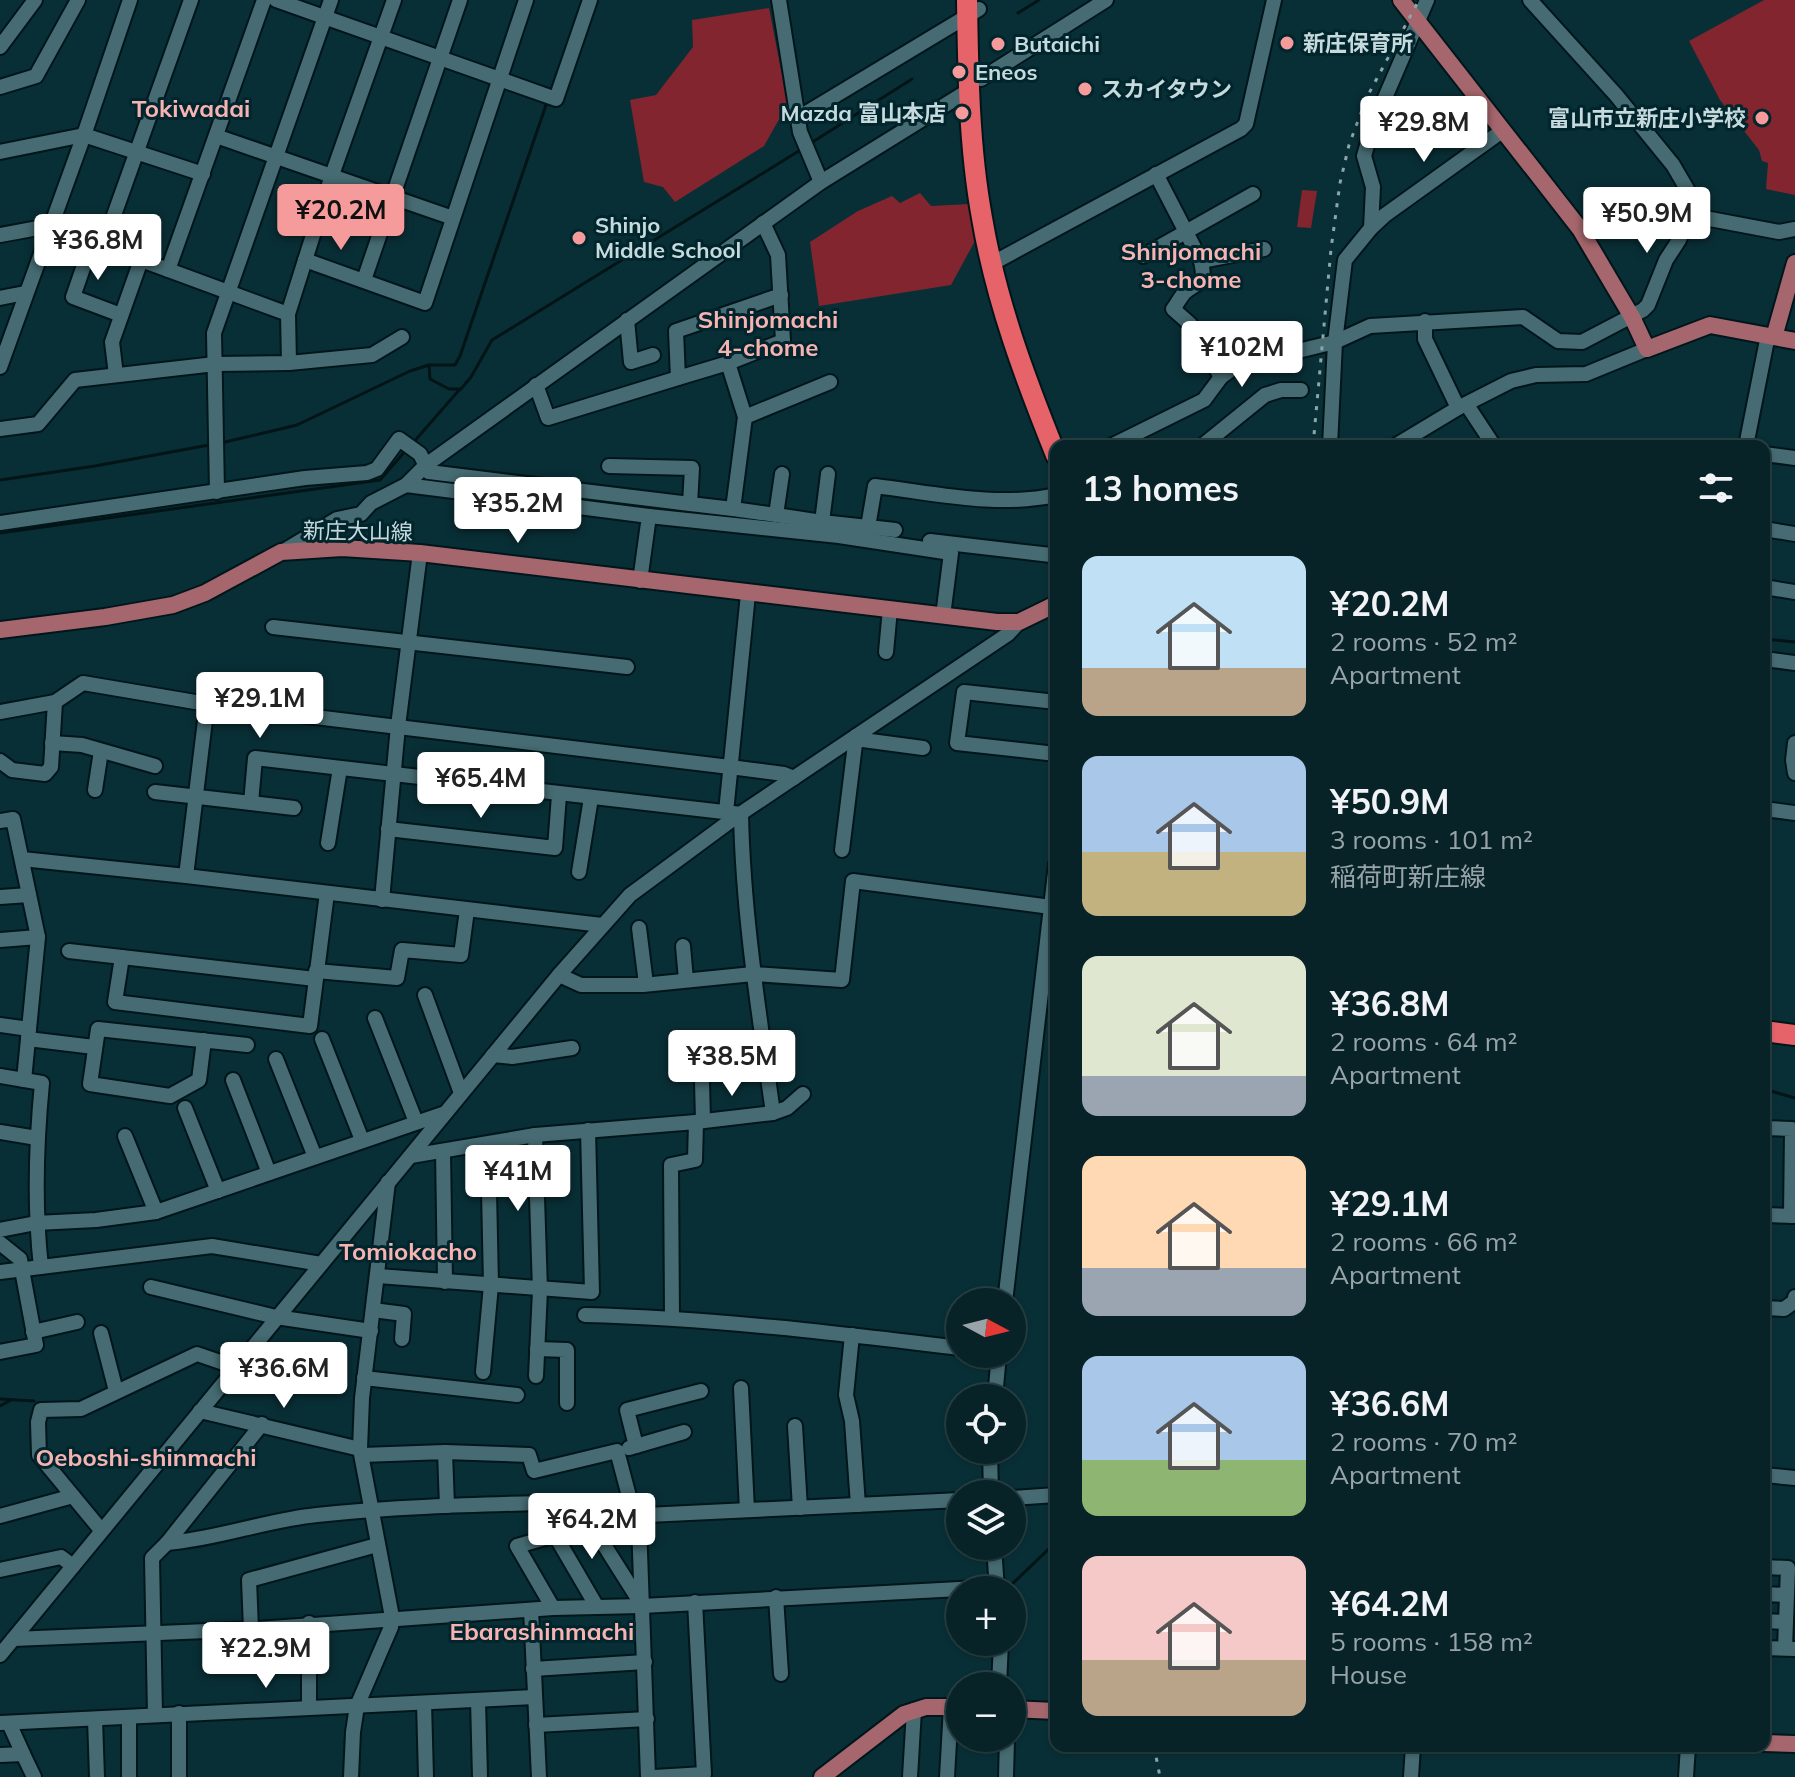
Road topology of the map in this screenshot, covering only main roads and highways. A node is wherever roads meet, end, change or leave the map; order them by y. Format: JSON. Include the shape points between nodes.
{"nodes":[{"id":1,"x":1401,"y":0,"type":"edge"},
{"id":2,"x":973,"y":6,"type":"edge"},
{"id":3,"x":996,"y":257,"type":"junction"},
{"id":4,"x":1795,"y":263,"type":"edge"},
{"id":5,"x":1771,"y":336,"type":"junction"},
{"id":6,"x":1795,"y":341,"type":"edge"},
{"id":7,"x":1050,"y":440,"type":"edge"},
{"id":8,"x":1062,"y":440,"type":"edge"},
{"id":9,"x":1050,"y":607,"type":"edge"},
{"id":10,"x":0,"y":630,"type":"edge"},
{"id":11,"x":1770,"y":1022,"type":"edge"},
{"id":12,"x":1795,"y":1025,"type":"edge"},
{"id":13,"x":1770,"y":1032,"type":"edge"},
{"id":14,"x":1795,"y":1035,"type":"edge"},
{"id":15,"x":946,"y":1707,"type":"edge"},
{"id":16,"x":1026,"y":1710,"type":"edge"},
{"id":17,"x":1050,"y":1711,"type":"edge"},
{"id":18,"x":1770,"y":1743,"type":"edge"},
{"id":19,"x":1795,"y":1744,"type":"edge"},
{"id":20,"x":822,"y":1777,"type":"edge"}],
"edges":[{"from":1,"to":5,"type":"main road","via":[[1580,229],[1647,349],[1710,325]]},
{"from":2,"to":3,"type":"highway","via":[[976,84]]},
{"from":3,"to":7,"type":"highway","via":[[1013,345]]},
{"from":3,"to":8,"type":"highway"},
{"from":4,"to":5,"type":"main road"},
{"from":5,"to":6,"type":"main road"},
{"from":9,"to":10,"type":"main road","name":"新庄大山線","via":[[1019,622],[943,616],[342,548],[281,552],[173,605]]},
{"from":11,"to":12,"type":"highway"},
{"from":13,"to":14,"type":"highway"},
{"from":15,"to":20,"type":"main road","via":[[926,1707],[894,1719]]},
{"from":16,"to":17,"type":"main road"},
{"from":18,"to":19,"type":"main road"}]}
